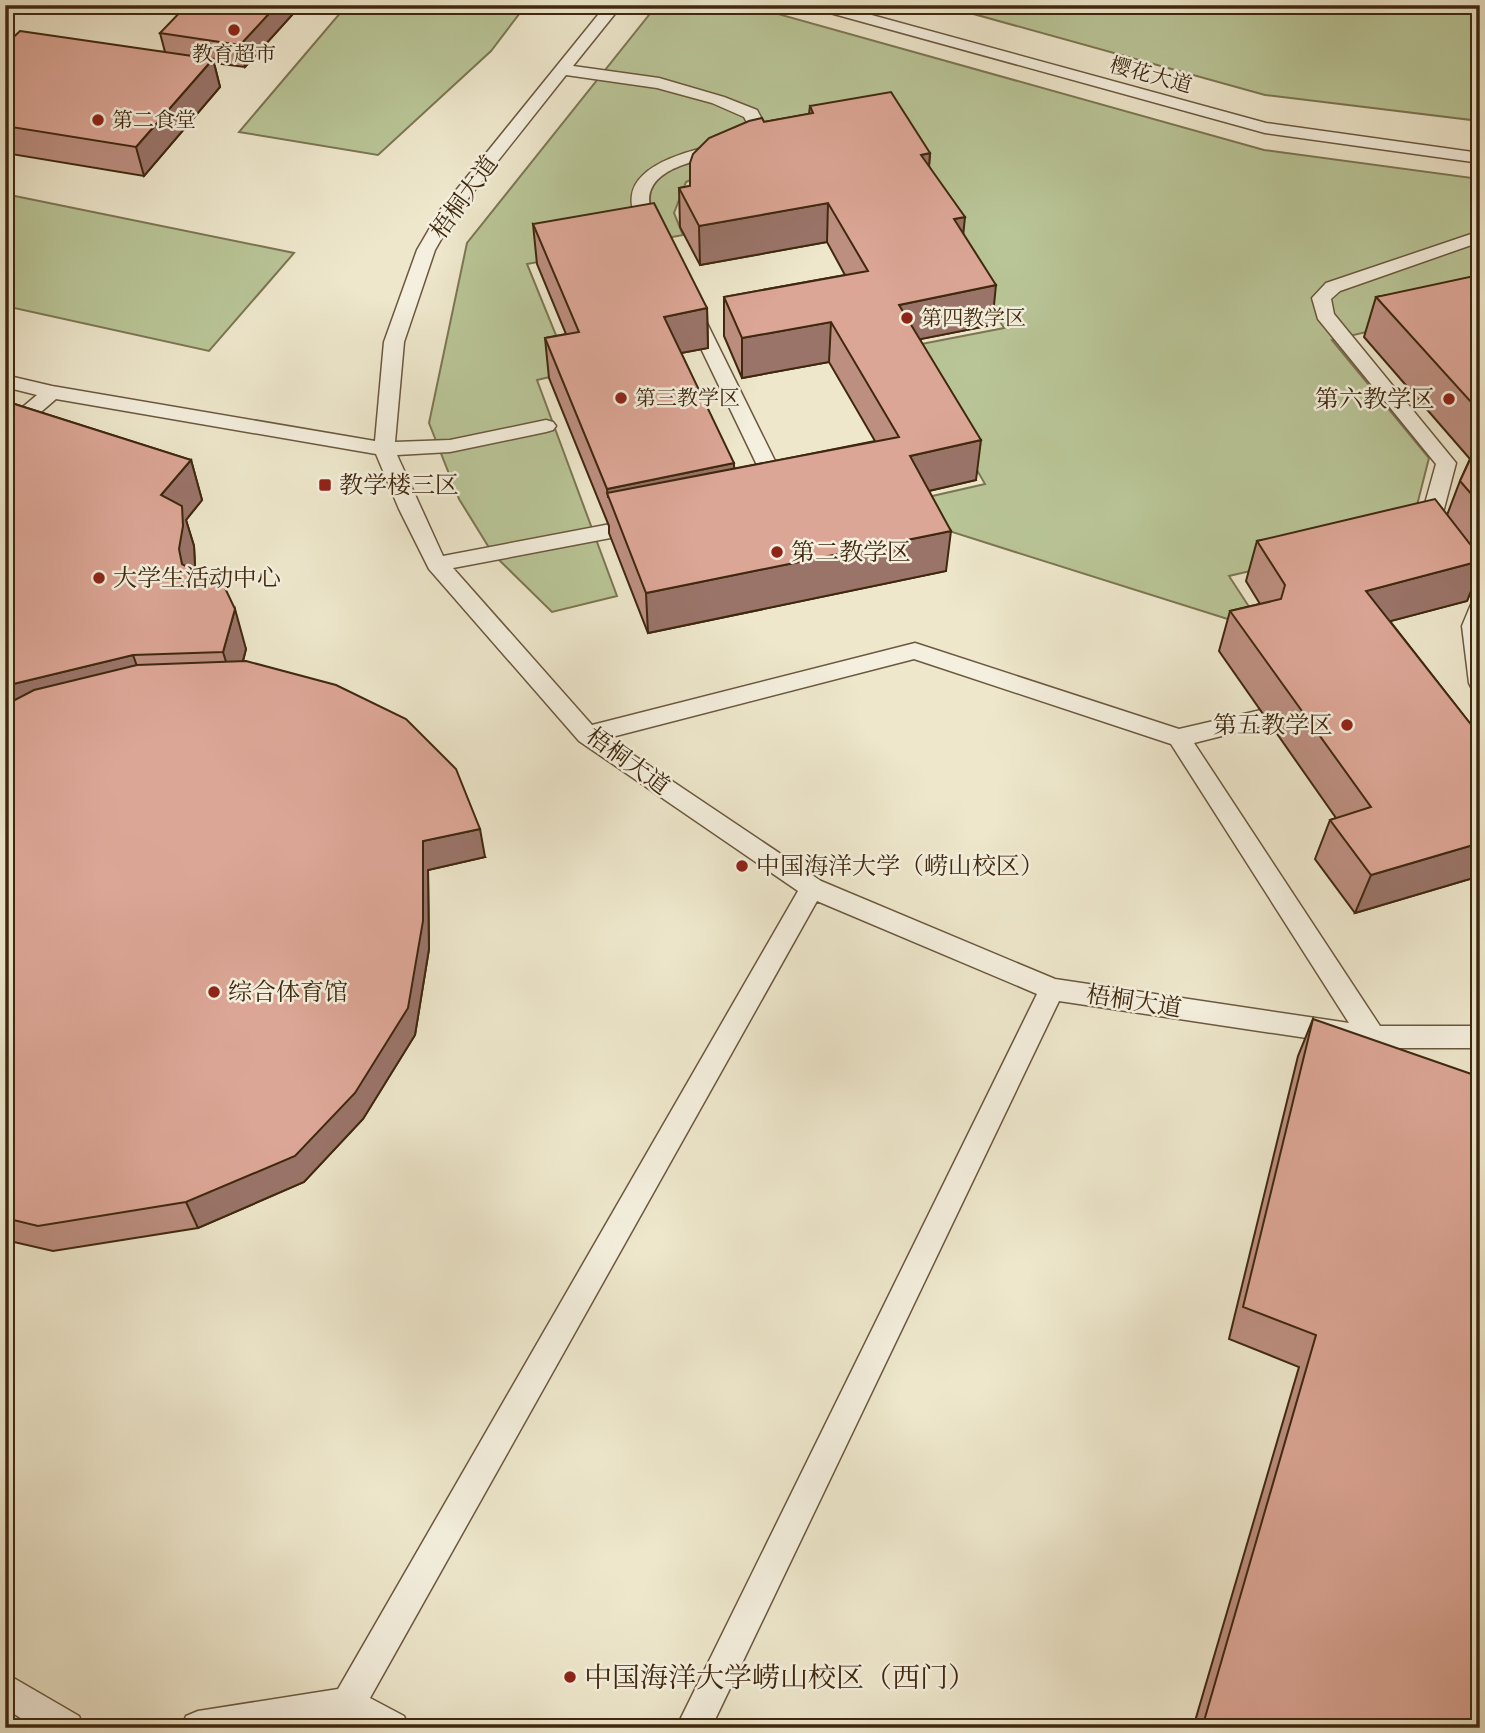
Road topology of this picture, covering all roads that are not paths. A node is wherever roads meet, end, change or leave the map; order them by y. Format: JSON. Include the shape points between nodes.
{"nodes":[{"id":1,"x":614,"y":5,"type":"edge"},
{"id":2,"x":817,"y":5,"type":"edge"},
{"id":3,"x":565,"y":69,"type":"junction"},
{"id":4,"x":1480,"y":158,"type":"edge"},
{"id":5,"x":1472,"y":239,"type":"edge"},
{"id":6,"x":662,"y":252,"type":"edge"},
{"id":7,"x":1480,"y":256,"type":"edge"},
{"id":8,"x":685,"y":297,"type":"edge"},
{"id":9,"x":5,"y":381,"type":"edge"},
{"id":10,"x":52,"y":392,"type":"junction"},
{"id":11,"x":546,"y":426,"type":"dead end"},
{"id":12,"x":5,"y":433,"type":"edge"},
{"id":13,"x":384,"y":449,"type":"junction"},
{"id":14,"x":749,"y":501,"type":"edge"},
{"id":15,"x":660,"y":521,"type":"edge"},
{"id":16,"x":437,"y":564,"type":"junction"},
{"id":17,"x":1480,"y":586,"type":"edge"},
{"id":18,"x":1480,"y":607,"type":"edge"},
{"id":19,"x":1480,"y":684,"type":"edge"},
{"id":20,"x":1261,"y":718,"type":"dead end"},
{"id":21,"x":587,"y":735,"type":"junction"},
{"id":22,"x":1179,"y":738,"type":"junction"},
{"id":23,"x":812,"y":888,"type":"junction"},
{"id":24,"x":1052,"y":989,"type":"junction"},
{"id":25,"x":1373,"y":1037,"type":"junction"},
{"id":26,"x":1480,"y":1037,"type":"edge"},
{"id":27,"x":5,"y":1689,"type":"edge"},
{"id":28,"x":347,"y":1716,"type":"edge"},
{"id":29,"x":67,"y":1728,"type":"edge"},
{"id":30,"x":198,"y":1728,"type":"edge"},
{"id":31,"x":392,"y":1728,"type":"edge"},
{"id":32,"x":693,"y":1728,"type":"edge"}],
"edges":[{"from":1,"to":3,"type":"lane","name":"梧桐大道"},
{"from":2,"to":4,"type":"lane","name":"樱花大道","via":[[1265,128]]},
{"from":3,"to":6,"type":"lane","via":[[659,83],[718,100],[751,114],[773,141],[702,152],[660,168],[643,188],[639,204]]},
{"from":3,"to":13,"type":"lane","name":"梧桐大道","via":[[447,214],[426,250],[394,342]]},
{"from":5,"to":7,"type":"lane"},
{"from":5,"to":17,"type":"lane","via":[[1333,287],[1321,298],[1325,315],[1446,463],[1429,525]]},
{"from":8,"to":14,"type":"lane","via":[[766,463],[767,479],[759,496]]},
{"from":9,"to":10,"type":"lane"},
{"from":10,"to":12,"type":"lane"},
{"from":10,"to":13,"type":"lane"},
{"from":11,"to":13,"type":"lane","via":[[450,446]]},
{"from":13,"to":16,"type":"lane","name":"梧桐大道"},
{"from":15,"to":16,"type":"lane"},
{"from":16,"to":21,"type":"lane","name":"梧桐大道"},
{"from":18,"to":19,"type":"lane","via":[[1473,626]]},
{"from":20,"to":22,"type":"lane"},
{"from":21,"to":22,"type":"lane","via":[[915,651]]},
{"from":21,"to":23,"type":"lane","name":"梧桐大道"},
{"from":22,"to":25,"type":"lane"},
{"from":23,"to":24,"type":"lane","name":"梧桐大道"},
{"from":23,"to":28,"type":"lane"},
{"from":24,"to":25,"type":"lane","name":"梧桐大道"},
{"from":24,"to":32,"type":"lane"},
{"from":25,"to":26,"type":"lane","name":"梧桐大道"},
{"from":27,"to":29,"type":"lane"},
{"from":28,"to":30,"type":"lane"},
{"from":28,"to":31,"type":"lane"}]}
